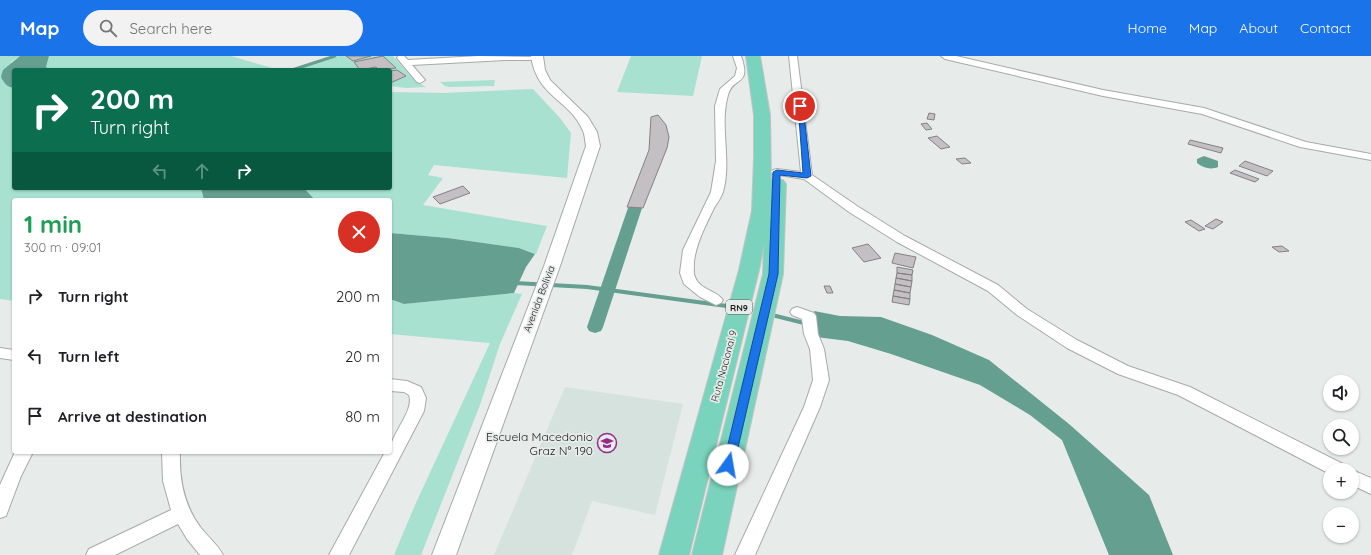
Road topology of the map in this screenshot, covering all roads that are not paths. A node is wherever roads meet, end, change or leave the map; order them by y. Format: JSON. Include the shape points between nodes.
{"nodes":[{"id":1,"x":737,"y":56,"type":"edge"},
{"id":2,"x":754,"y":56,"type":"edge"},
{"id":3,"x":765,"y":56,"type":"edge"},
{"id":4,"x":793,"y":56,"type":"edge"},
{"id":5,"x":945,"y":56,"type":"edge"},
{"id":6,"x":537,"y":57,"type":"edge"},
{"id":7,"x":402,"y":60,"type":"edge"},
{"id":8,"x":420,"y":80,"type":"dead end"},
{"id":9,"x":1371,"y":157,"type":"edge"},
{"id":10,"x":777,"y":172,"type":"junction"},
{"id":11,"x":807,"y":176,"type":"junction"},
{"id":12,"x":716,"y":300,"type":"dead end"},
{"id":13,"x":797,"y":312,"type":"dead end"},
{"id":14,"x":0,"y":353,"type":"edge"},
{"id":15,"x":12,"y":355,"type":"edge"},
{"id":16,"x":392,"y":385,"type":"edge"},
{"id":17,"x":23,"y":454,"type":"edge"},
{"id":18,"x":171,"y":454,"type":"edge"},
{"id":19,"x":1325,"y":463,"type":"edge"},
{"id":20,"x":1359,"y":481,"type":"edge"},
{"id":21,"x":1371,"y":487,"type":"edge"},
{"id":22,"x":0,"y":510,"type":"edge"},
{"id":23,"x":181,"y":514,"type":"junction"},
{"id":24,"x":96,"y":555,"type":"edge"},
{"id":25,"x":213,"y":555,"type":"edge"},
{"id":26,"x":339,"y":555,"type":"edge"},
{"id":27,"x":444,"y":555,"type":"edge"},
{"id":28,"x":674,"y":555,"type":"edge"},
{"id":29,"x":707,"y":555,"type":"edge"},
{"id":30,"x":745,"y":555,"type":"edge"}],
"edges":[{"from":1,"to":12,"type":"street","via":[[741,68],[739,77],[725,89],[720,106],[721,161],[717,192],[689,250],[687,273],[689,281]]},
{"from":2,"to":28,"type":"highway","name":"Ruta Nacional 9","number":"RN9","via":[[762,115],[761,211],[749,270]]},
{"from":3,"to":10,"type":"highway","number":"RN9"},
{"from":4,"to":11,"type":"street"},
{"from":5,"to":9,"type":"street","via":[[1103,93],[1204,111],[1304,145]]},
{"from":6,"to":7,"type":"street"},
{"from":6,"to":27,"type":"street","name":"Avenida Bolivia","via":[[542,77],[588,126],[593,141],[590,158]]},
{"from":7,"to":8,"type":"street"},
{"from":10,"to":11,"type":"street"},
{"from":10,"to":29,"type":"highway","number":"RN9","via":[[773,274]]},
{"from":11,"to":19,"type":"street","via":[[901,239],[993,288],[1022,312],[1072,344],[1124,370],[1184,391]]},
{"from":13,"to":30,"type":"street","via":[[809,316],[821,380],[812,407]]},
{"from":14,"to":15,"type":"street"},
{"from":16,"to":26,"type":"street","via":[[415,391],[418,398],[416,411]]},
{"from":17,"to":22,"type":"street"},
{"from":18,"to":23,"type":"street","via":[[172,484]]},
{"from":20,"to":21,"type":"street"},
{"from":23,"to":24,"type":"street"},
{"from":23,"to":25,"type":"street","via":[[193,534]]}]}
